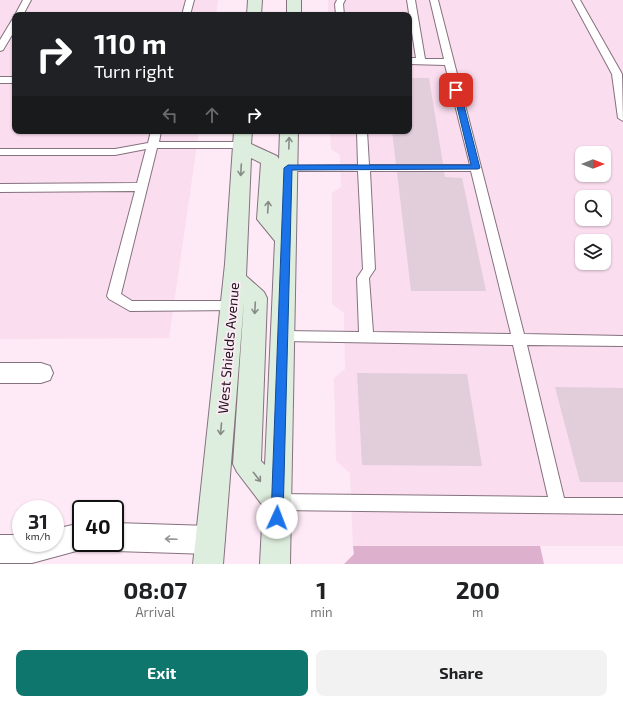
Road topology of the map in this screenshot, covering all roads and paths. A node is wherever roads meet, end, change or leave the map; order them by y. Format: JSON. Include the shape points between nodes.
{"nodes":[{"id":1,"x":27,"y":0,"type":"edge"},
{"id":2,"x":190,"y":0,"type":"edge"},
{"id":3,"x":255,"y":0,"type":"edge"},
{"id":4,"x":294,"y":0,"type":"edge"},
{"id":5,"x":341,"y":0,"type":"edge"},
{"id":6,"x":412,"y":0,"type":"edge"},
{"id":7,"x":576,"y":0,"type":"edge"},
{"id":8,"x":432,"y":2,"type":"edge"},
{"id":9,"x":21,"y":12,"type":"edge"},
{"id":10,"x":187,"y":12,"type":"edge"},
{"id":11,"x":254,"y":12,"type":"edge"},
{"id":12,"x":294,"y":12,"type":"edge"},
{"id":13,"x":340,"y":12,"type":"edge"},
{"id":14,"x":12,"y":27,"type":"edge"},
{"id":15,"x":0,"y":48,"type":"edge"},
{"id":16,"x":412,"y":61,"type":"edge"},
{"id":17,"x":421,"y":62,"type":"junction"},
{"id":18,"x":449,"y":62,"type":"junction"},
{"id":19,"x":0,"y":80,"type":"edge"},
{"id":20,"x":12,"y":80,"type":"edge"},
{"id":21,"x":623,"y":118,"type":"edge"},
{"id":22,"x":155,"y":134,"type":"edge"},
{"id":23,"x":290,"y":134,"type":"edge"},
{"id":24,"x":362,"y":134,"type":"edge"},
{"id":25,"x":243,"y":141,"type":"edge"},
{"id":26,"x":152,"y":145,"type":"junction"},
{"id":27,"x":0,"y":152,"type":"edge"},
{"id":28,"x":288,"y":168,"type":"junction"},
{"id":29,"x":365,"y":168,"type":"junction"},
{"id":30,"x":476,"y":168,"type":"junction"},
{"id":31,"x":141,"y":187,"type":"junction"},
{"id":32,"x":0,"y":188,"type":"edge"},
{"id":33,"x":285,"y":239,"type":"junction"},
{"id":34,"x":234,"y":278,"type":"junction"},
{"id":35,"x":232,"y":306,"type":"junction"},
{"id":36,"x":283,"y":336,"type":"junction"},
{"id":37,"x":366,"y":337,"type":"junction"},
{"id":38,"x":519,"y":340,"type":"junction"},
{"id":39,"x":623,"y":341,"type":"edge"},
{"id":40,"x":0,"y":373,"type":"edge"},
{"id":41,"x":41,"y":373,"type":"dead end"},
{"id":42,"x":277,"y":502,"type":"junction"},
{"id":43,"x":558,"y":506,"type":"junction"},
{"id":44,"x":623,"y":506,"type":"edge"},
{"id":45,"x":124,"y":538,"type":"edge"},
{"id":46,"x":0,"y":550,"type":"edge"},
{"id":47,"x":12,"y":550,"type":"edge"},
{"id":48,"x":209,"y":552,"type":"edge"},
{"id":49,"x":275,"y":564,"type":"edge"}],
"edges":[{"from":1,"to":9,"type":"lane"},
{"from":2,"to":10,"type":"lane"},
{"from":3,"to":11,"type":"street"},
{"from":4,"to":12,"type":"street"},
{"from":5,"to":13,"type":"lane"},
{"from":6,"to":17,"type":"lane"},
{"from":7,"to":21,"type":"lane","via":[[617,74]]},
{"from":8,"to":18,"type":"lane"},
{"from":14,"to":15,"type":"lane"},
{"from":16,"to":17,"type":"lane"},
{"from":17,"to":18,"type":"lane"},
{"from":18,"to":30,"type":"lane"},
{"from":19,"to":20,"type":"lane"},
{"from":22,"to":26,"type":"lane"},
{"from":28,"to":23,"type":"street","one_way":true},
{"from":24,"to":29,"type":"lane"},
{"from":25,"to":26,"type":"lane"},
{"from":33,"to":25,"type":"street","one_way":true,"via":[[267,219],[270,160]]},
{"from":25,"to":34,"type":"street","name":"West Shields Avenue","one_way":true},
{"from":26,"to":27,"type":"lane","via":[[115,152]]},
{"from":26,"to":31,"type":"lane"},
{"from":28,"to":29,"type":"lane"},
{"from":28,"to":33,"type":"street"},
{"from":29,"to":30,"type":"lane"},
{"from":29,"to":37,"type":"lane","via":[[369,269],[363,278]]},
{"from":30,"to":38,"type":"lane"},
{"from":31,"to":32,"type":"lane"},
{"from":31,"to":35,"type":"lane","via":[[114,296],[130,306]]},
{"from":33,"to":36,"type":"street"},
{"from":34,"to":35,"type":"street","name":"West Shields Avenue"},
{"from":34,"to":42,"type":"street","one_way":true,"via":[[256,298],[247,464]]},
{"from":35,"to":48,"type":"street","name":"West Shields Avenue","one_way":true},
{"from":36,"to":37,"type":"lane"},
{"from":36,"to":42,"type":"street"},
{"from":37,"to":38,"type":"lane"},
{"from":38,"to":39,"type":"lane"},
{"from":38,"to":43,"type":"lane"},
{"from":40,"to":41,"type":"street"},
{"from":42,"to":43,"type":"lane"},
{"from":42,"to":49,"type":"street"},
{"from":43,"to":44,"type":"lane"},
{"from":48,"to":45,"type":"street","one_way":true},
{"from":46,"to":47,"type":"street"}]}
